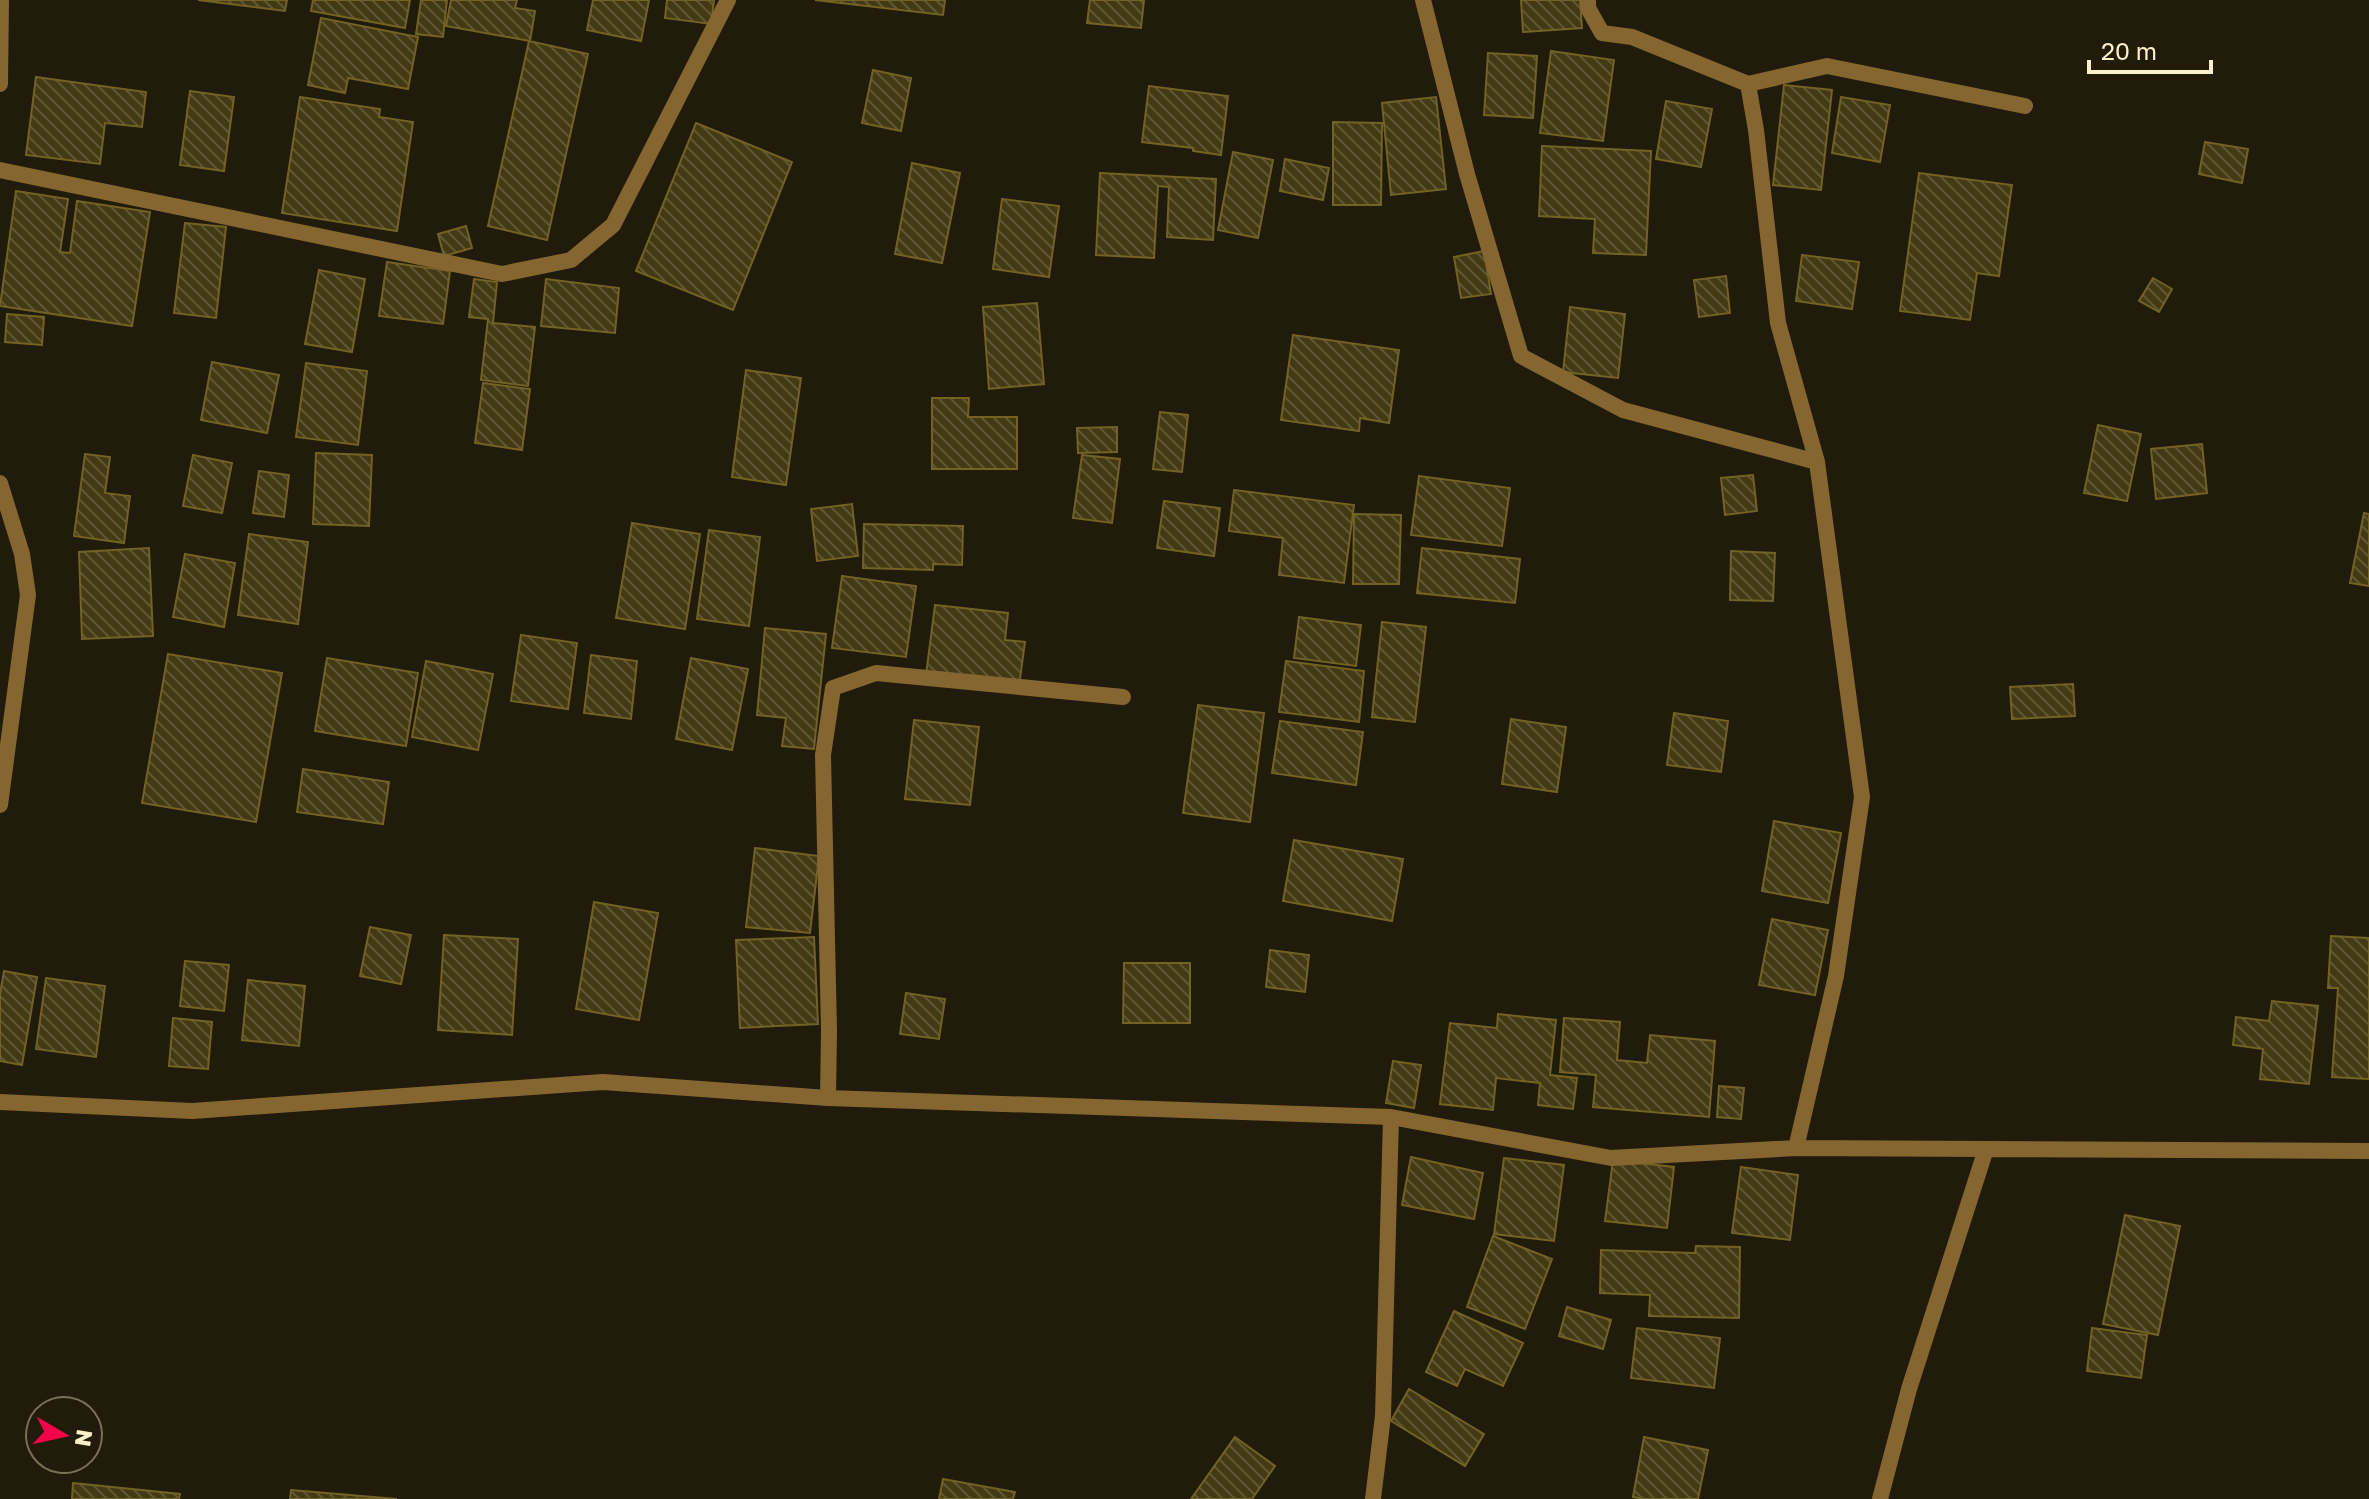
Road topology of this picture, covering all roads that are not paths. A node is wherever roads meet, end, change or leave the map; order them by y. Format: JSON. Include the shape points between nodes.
{"nodes":[{"id":1,"x":1,"y":0,"type":"edge"},
{"id":2,"x":728,"y":0,"type":"edge"},
{"id":3,"x":1423,"y":0,"type":"edge"},
{"id":4,"x":1588,"y":0,"type":"edge"},
{"id":5,"x":0,"y":84,"type":"edge"},
{"id":6,"x":1748,"y":84,"type":"junction"},
{"id":7,"x":2025,"y":106,"type":"dead end"},
{"id":8,"x":0,"y":170,"type":"edge"},
{"id":9,"x":1817,"y":462,"type":"junction"},
{"id":10,"x":0,"y":483,"type":"edge"},
{"id":11,"x":1123,"y":697,"type":"dead end"},
{"id":12,"x":0,"y":805,"type":"edge"},
{"id":13,"x":828,"y":1098,"type":"junction"},
{"id":14,"x":0,"y":1102,"type":"edge"},
{"id":15,"x":1391,"y":1117,"type":"junction"},
{"id":16,"x":1796,"y":1148,"type":"junction"},
{"id":17,"x":1986,"y":1149,"type":"junction"},
{"id":18,"x":2369,"y":1151,"type":"edge"},
{"id":19,"x":1373,"y":1499,"type":"edge"},
{"id":20,"x":1880,"y":1499,"type":"edge"}],
"edges":[{"from":1,"to":5,"type":"street"},
{"from":2,"to":8,"type":"street","via":[[613,225],[571,260],[502,274]]},
{"from":3,"to":9,"type":"street","via":[[1521,356],[1623,410]]},
{"from":4,"to":6,"type":"street","via":[[1602,33],[1632,37]]},
{"from":6,"to":7,"type":"street","via":[[1827,66]]},
{"from":6,"to":9,"type":"street","via":[[1778,323]]},
{"from":9,"to":16,"type":"street","via":[[1862,797],[1836,976]]},
{"from":10,"to":12,"type":"street","via":[[22,554],[28,595]]},
{"from":11,"to":13,"type":"street","via":[[876,673],[833,688],[823,755]]},
{"from":13,"to":14,"type":"street","via":[[603,1082],[192,1111]]},
{"from":13,"to":15,"type":"street"},
{"from":15,"to":16,"type":"street","via":[[1611,1158]]},
{"from":15,"to":19,"type":"street","via":[[1383,1416]]},
{"from":16,"to":17,"type":"street"},
{"from":17,"to":18,"type":"street"},
{"from":17,"to":20,"type":"street","via":[[1909,1389]]}]}
